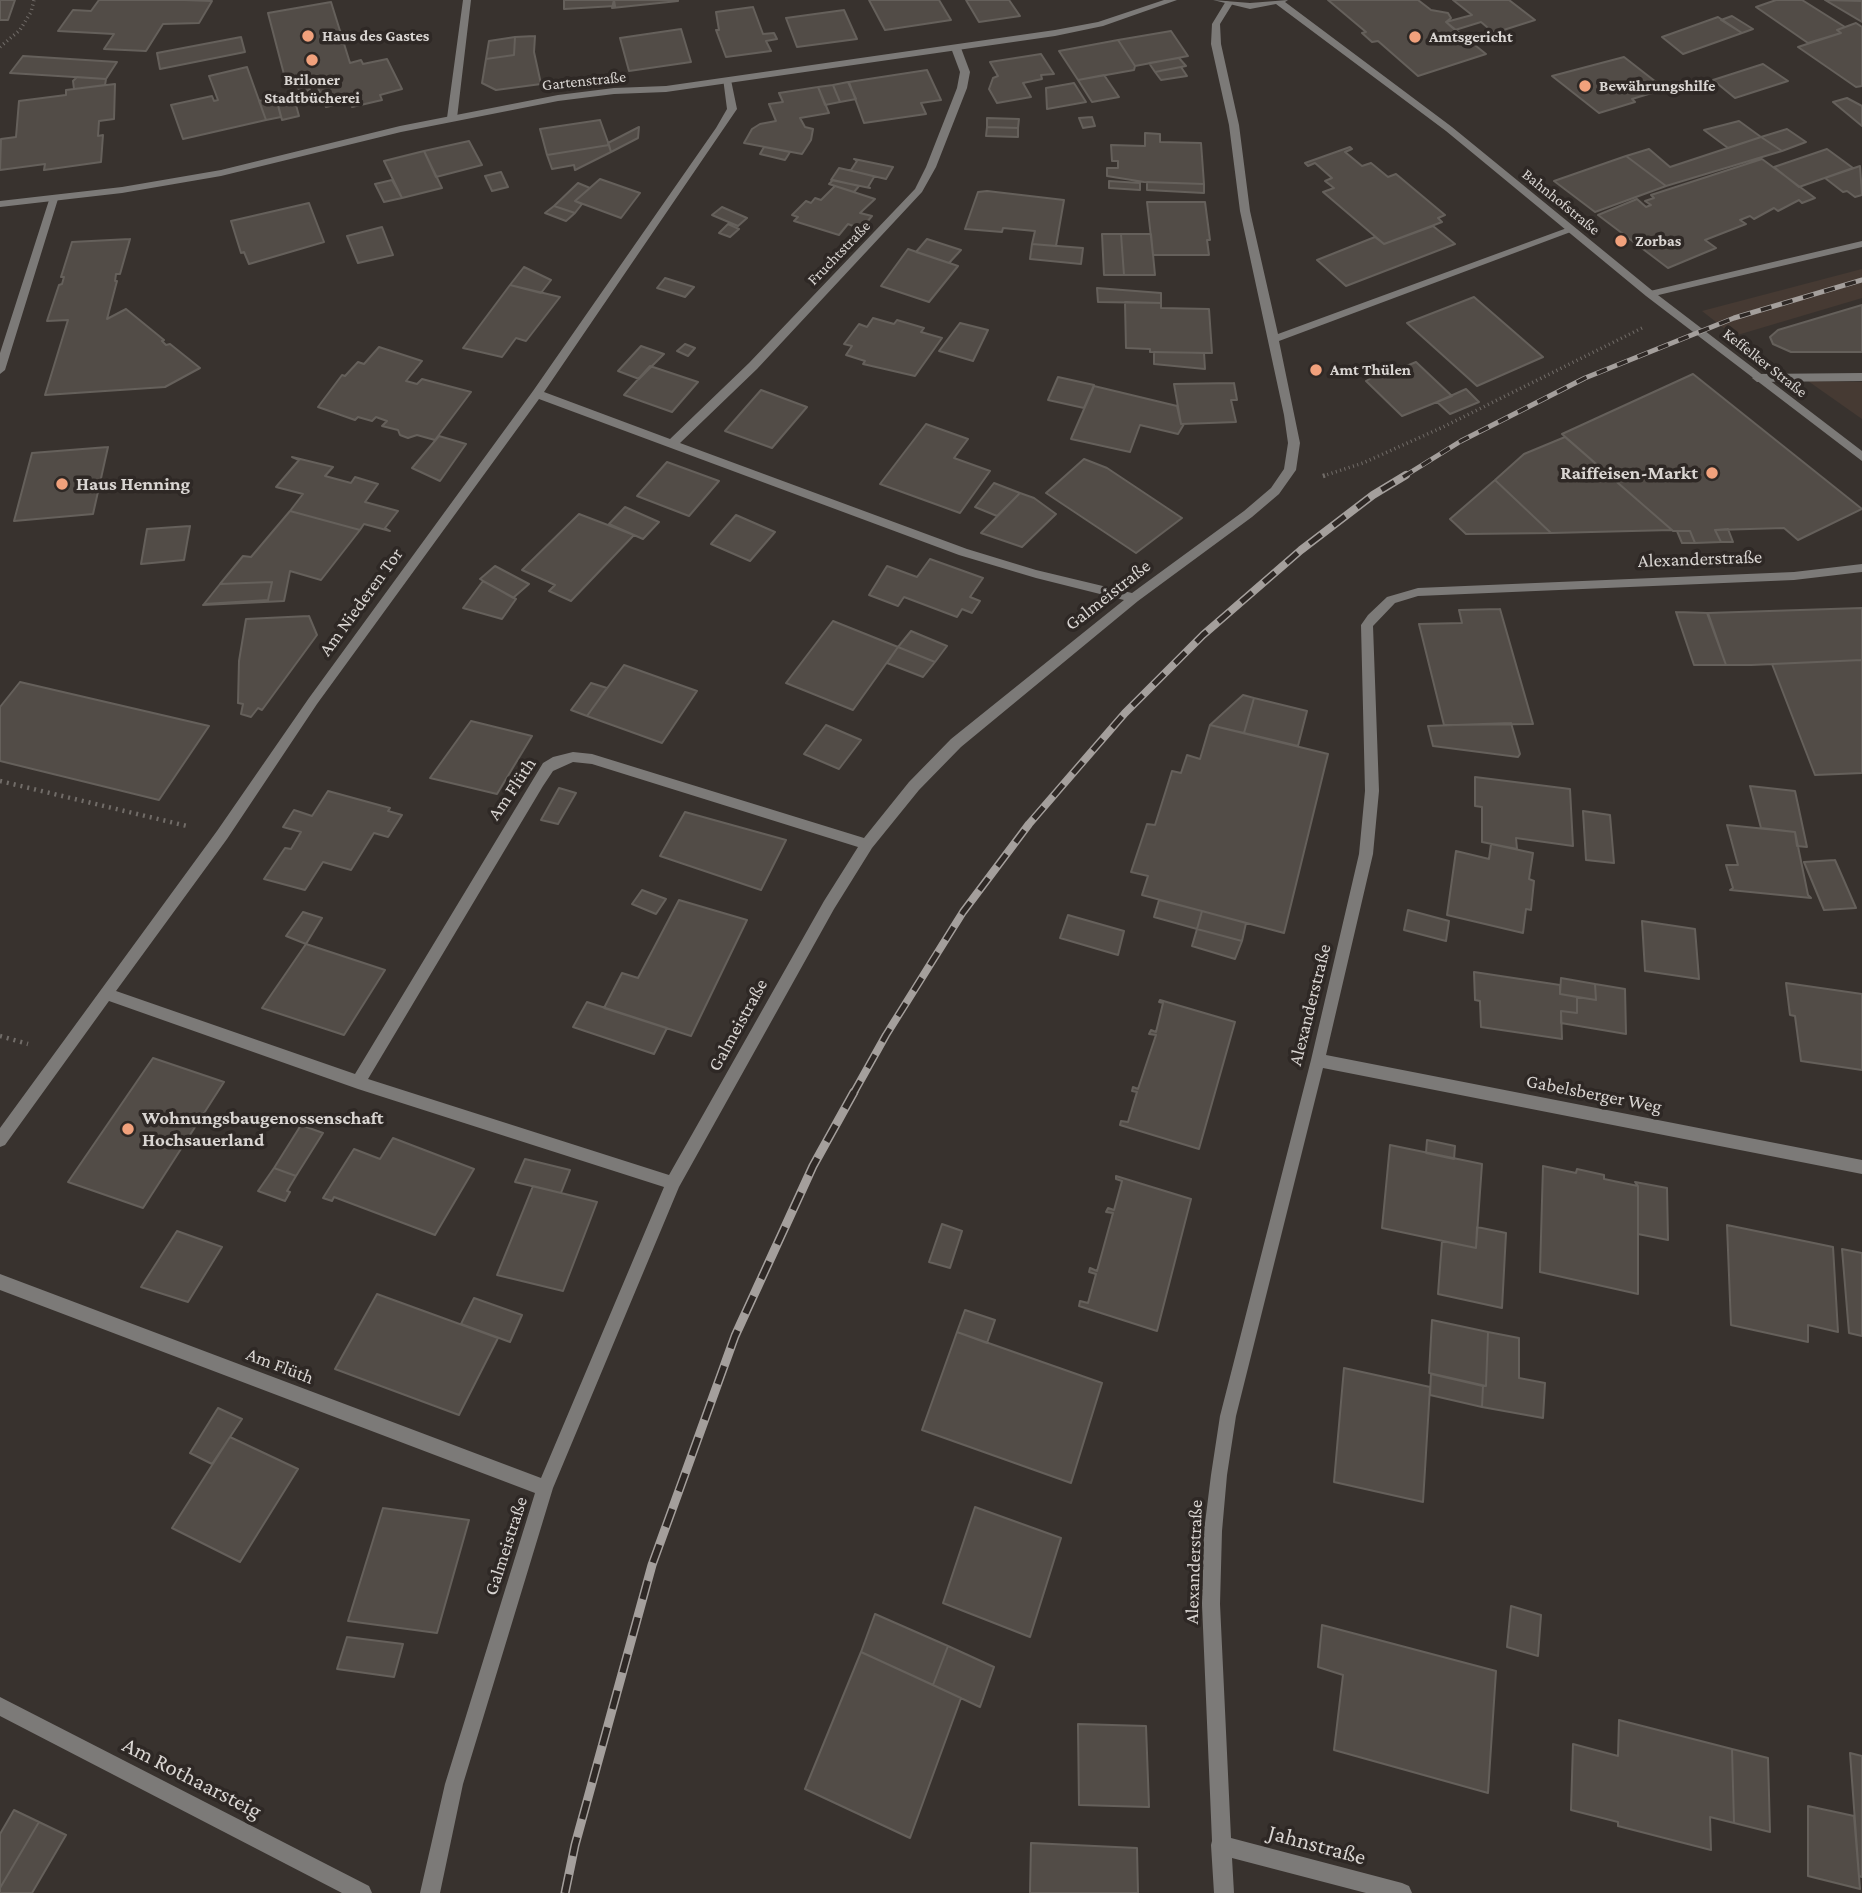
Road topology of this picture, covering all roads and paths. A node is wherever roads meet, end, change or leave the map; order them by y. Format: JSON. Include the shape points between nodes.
{"nodes":[{"id":1,"x":34,"y":0,"type":"edge"},
{"id":2,"x":467,"y":0,"type":"edge"},
{"id":3,"x":1173,"y":0,"type":"edge"},
{"id":4,"x":1217,"y":0,"type":"edge"},
{"id":5,"x":1282,"y":1,"type":"edge"},
{"id":6,"x":1229,"y":4,"type":"junction"},
{"id":7,"x":0,"y":47,"type":"edge"},
{"id":8,"x":956,"y":48,"type":"junction"},
{"id":9,"x":726,"y":80,"type":"junction"},
{"id":10,"x":452,"y":118,"type":"junction"},
{"id":11,"x":53,"y":199,"type":"junction"},
{"id":12,"x":0,"y":204,"type":"edge"},
{"id":13,"x":1571,"y":230,"type":"junction"},
{"id":14,"x":1862,"y":244,"type":"edge"},
{"id":15,"x":1650,"y":294,"type":"junction"},
{"id":16,"x":1674,"y":312,"type":"junction"},
{"id":17,"x":1275,"y":339,"type":"junction"},
{"id":18,"x":0,"y":370,"type":"edge"},
{"id":19,"x":1862,"y":376,"type":"edge"},
{"id":20,"x":1757,"y":378,"type":"junction"},
{"id":21,"x":537,"y":394,"type":"junction"},
{"id":22,"x":672,"y":444,"type":"junction"},
{"id":23,"x":1862,"y":457,"type":"edge"},
{"id":24,"x":1275,"y":491,"type":"junction"},
{"id":25,"x":1862,"y":568,"type":"edge"},
{"id":26,"x":1134,"y":598,"type":"junction"},
{"id":27,"x":0,"y":781,"type":"edge"},
{"id":28,"x":222,"y":835,"type":"junction"},
{"id":29,"x":867,"y":844,"type":"junction"},
{"id":30,"x":106,"y":994,"type":"junction"},
{"id":31,"x":1318,"y":1060,"type":"junction"},
{"id":32,"x":358,"y":1082,"type":"junction"},
{"id":33,"x":0,"y":1140,"type":"edge"},
{"id":34,"x":1862,"y":1167,"type":"edge"},
{"id":35,"x":673,"y":1184,"type":"junction"},
{"id":36,"x":0,"y":1282,"type":"edge"},
{"id":37,"x":545,"y":1488,"type":"junction"},
{"id":38,"x":0,"y":1706,"type":"edge"},
{"id":39,"x":1220,"y":1845,"type":"junction"},
{"id":40,"x":362,"y":1893,"type":"edge"},
{"id":41,"x":430,"y":1893,"type":"edge"},
{"id":42,"x":1224,"y":1893,"type":"edge"},
{"id":43,"x":1402,"y":1893,"type":"edge"}],
"edges":[{"from":1,"to":7,"type":"path","via":[[20,30]]},
{"from":2,"to":10,"type":"street"},
{"from":3,"to":8,"type":"street","name":"Gartenstraße","via":[[1090,26]]},
{"from":4,"to":6,"type":"street"},
{"from":5,"to":6,"type":"street"},
{"from":5,"to":13,"type":"street","name":"Bahnhofstraße"},
{"from":6,"to":17,"type":"street","name":"Galmeistraße","via":[[1216,24],[1216,44],[1234,125],[1245,211]]},
{"from":8,"to":9,"type":"street","name":"Gartenstraße"},
{"from":8,"to":22,"type":"street","name":"Fruchtstraße","via":[[965,72],[962,88],[919,190]]},
{"from":9,"to":10,"type":"street","name":"Gartenstraße","via":[[590,94]]},
{"from":9,"to":21,"type":"street","name":"Am Niederen Tor","via":[[729,117]]},
{"from":10,"to":11,"type":"street","name":"Gartenstraße","via":[[247,167]]},
{"from":11,"to":12,"type":"street","name":"Gartenstraße"},
{"from":11,"to":18,"type":"street"},
{"from":13,"to":15,"type":"street","name":"Bahnhofstraße"},
{"from":13,"to":17,"type":"street"},
{"from":14,"to":15,"type":"street"},
{"from":15,"to":16,"type":"street","name":"Keffelker Straße"},
{"from":16,"to":20,"type":"street","name":"Keffelker Straße"},
{"from":16,"to":24,"type":"path","via":[[1401,446]]},
{"from":17,"to":24,"type":"street","name":"Galmeistraße","via":[[1294,443],[1290,470]]},
{"from":19,"to":20,"type":"street"},
{"from":20,"to":23,"type":"street","name":"Keffelker Straße"},
{"from":21,"to":22,"type":"street"},
{"from":21,"to":28,"type":"street","name":"Am Niederen Tor","via":[[313,701]]},
{"from":22,"to":26,"type":"street","via":[[998,563]]},
{"from":24,"to":26,"type":"street","name":"Galmeistraße"},
{"from":25,"to":31,"type":"street","name":"Alexanderstraße","via":[[1794,576],[1445,590],[1402,596],[1381,608],[1367,625],[1372,791],[1366,854]]},
{"from":26,"to":29,"type":"street","name":"Galmeistraße","via":[[956,743]]},
{"from":27,"to":28,"type":"path"},
{"from":28,"to":30,"type":"street","name":"Am Niederen Tor"},
{"from":29,"to":32,"type":"street","name":"Am Flüth","via":[[593,759],[558,761],[538,782]]},
{"from":29,"to":35,"type":"street","name":"Galmeistraße"},
{"from":30,"to":32,"type":"street"},
{"from":30,"to":33,"type":"street","name":"Am Niederen Tor"},
{"from":31,"to":34,"type":"street","name":"Gabelsberger Weg"},
{"from":31,"to":39,"type":"street","name":"Alexanderstraße","via":[[1228,1416],[1219,1475],[1211,1604]]},
{"from":32,"to":35,"type":"street"},
{"from":35,"to":37,"type":"street","name":"Galmeistraße"},
{"from":36,"to":37,"type":"street","name":"Am Flüth"},
{"from":37,"to":41,"type":"street","name":"Galmeistraße","via":[[454,1784]]},
{"from":38,"to":40,"type":"street","name":"Am Rothaarsteig"},
{"from":39,"to":42,"type":"street","name":"Alexanderstraße"},
{"from":39,"to":43,"type":"street","name":"Jahnstraße"}]}
